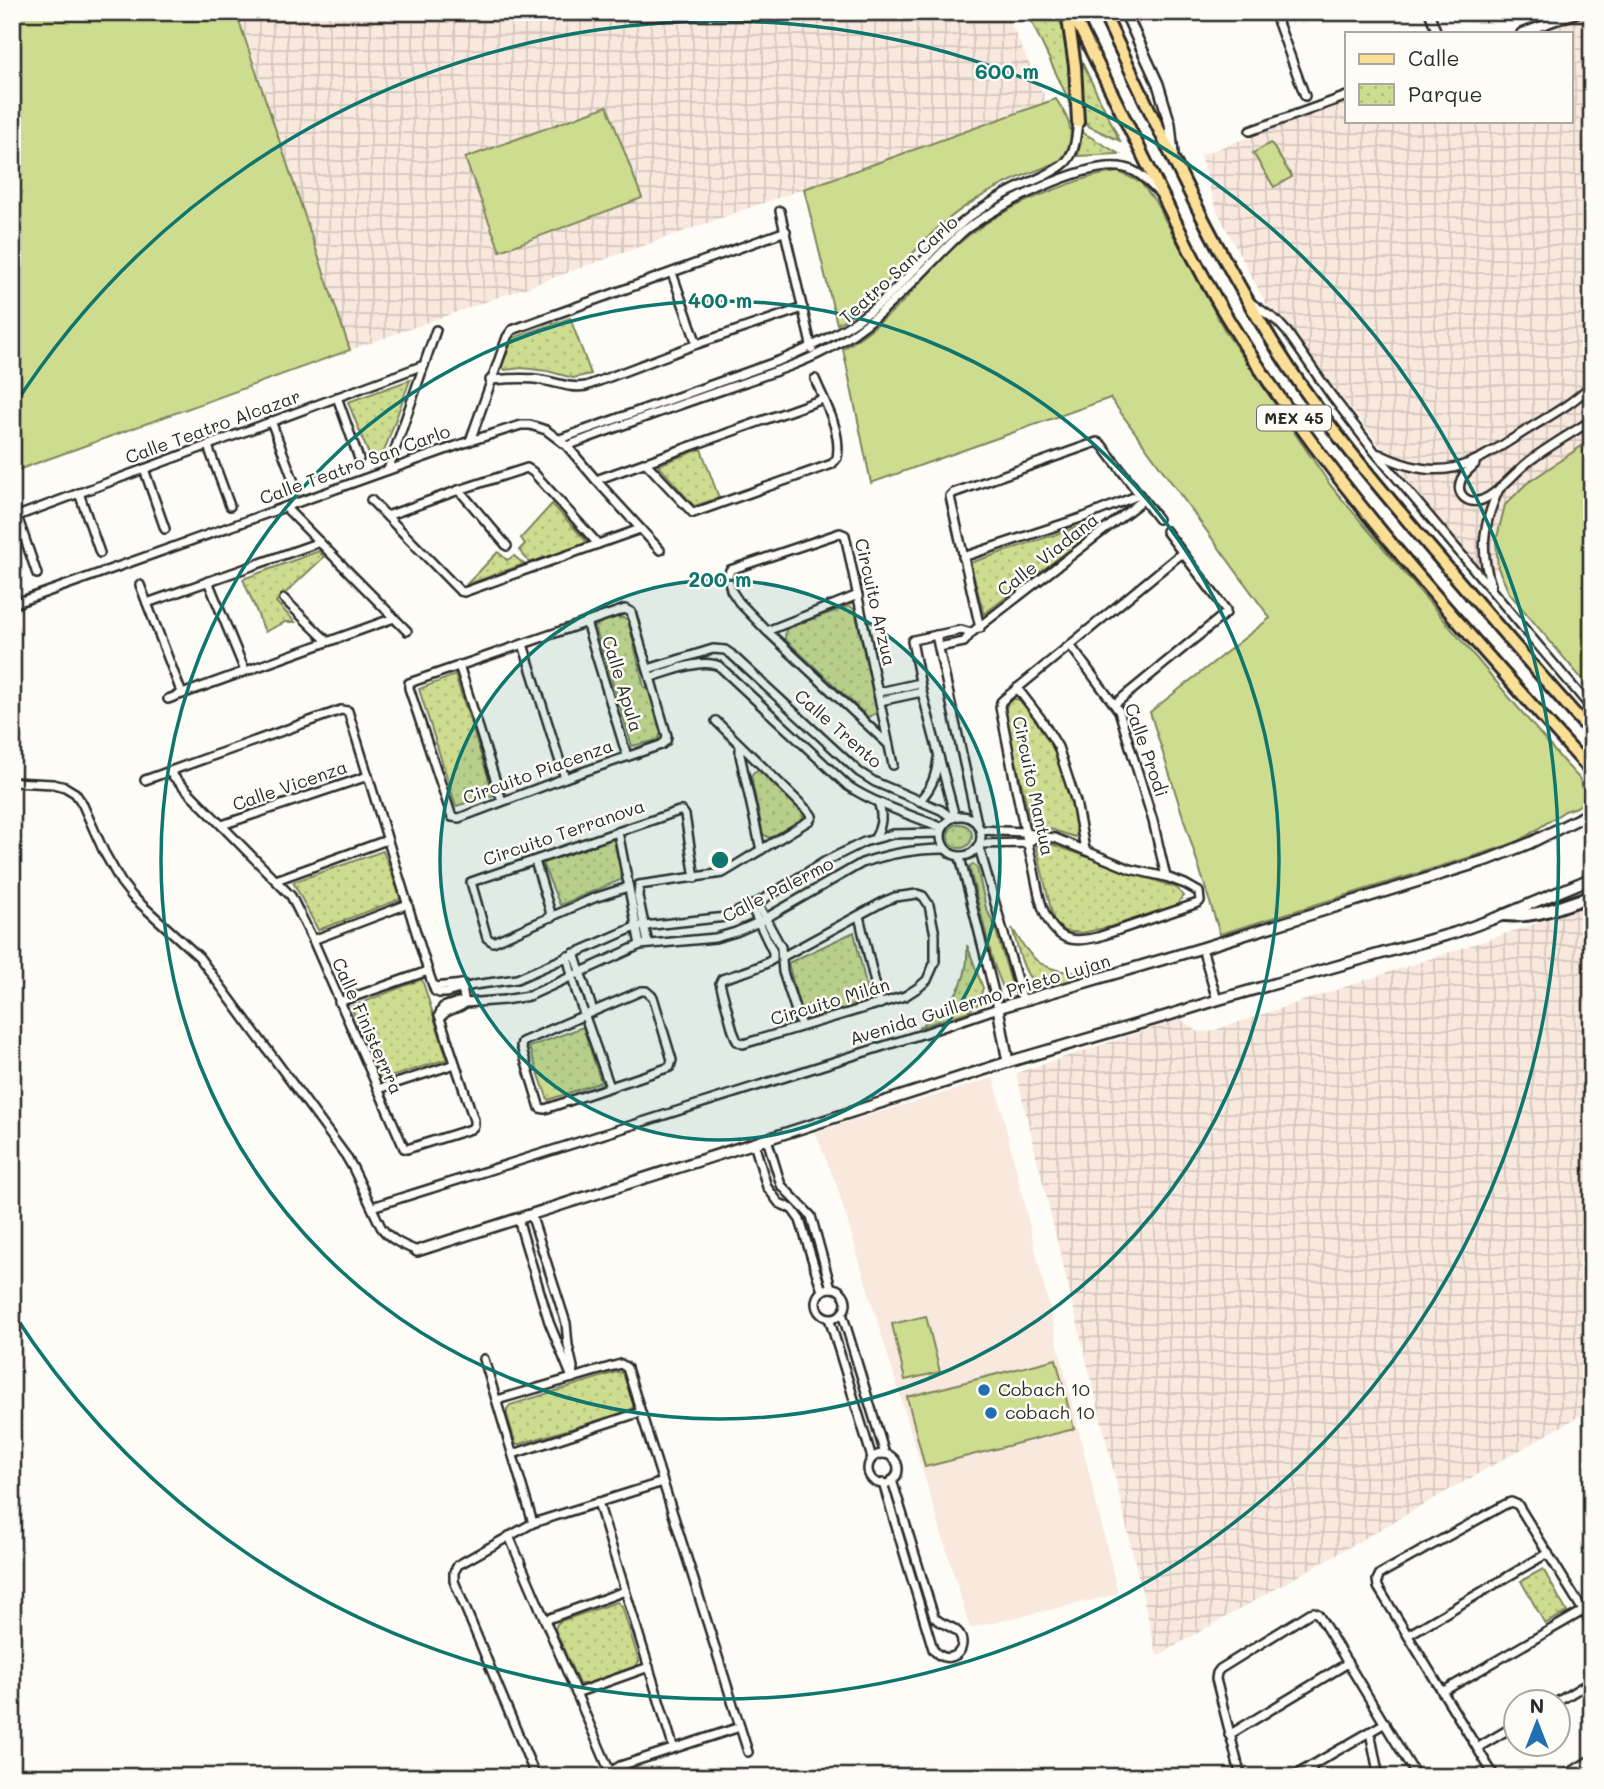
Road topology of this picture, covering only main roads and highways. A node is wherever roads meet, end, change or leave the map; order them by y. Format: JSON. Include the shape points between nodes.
{"nodes":[{"id":1,"x":1069,"y":12,"type":"edge"},
{"id":2,"x":1103,"y":12,"type":"edge"},
{"id":3,"x":1078,"y":122,"type":"road end"},
{"id":4,"x":1592,"y":733,"type":"edge"},
{"id":5,"x":1592,"y":772,"type":"edge"},
{"id":6,"x":1592,"y":896,"type":"edge"},
{"id":7,"x":1504,"y":915,"type":"road end"}],
"edges":[{"from":1,"to":3,"type":"main road"},
{"from":1,"to":5,"type":"main road","number":"MEX 45","via":[[1193,256],[1269,383],[1373,521]]},
{"from":2,"to":4,"type":"main road","number":"MEX 45","via":[[1209,231],[1292,373],[1381,490]]},
{"from":6,"to":7,"type":"main road","via":[[1537,915]]}]}
